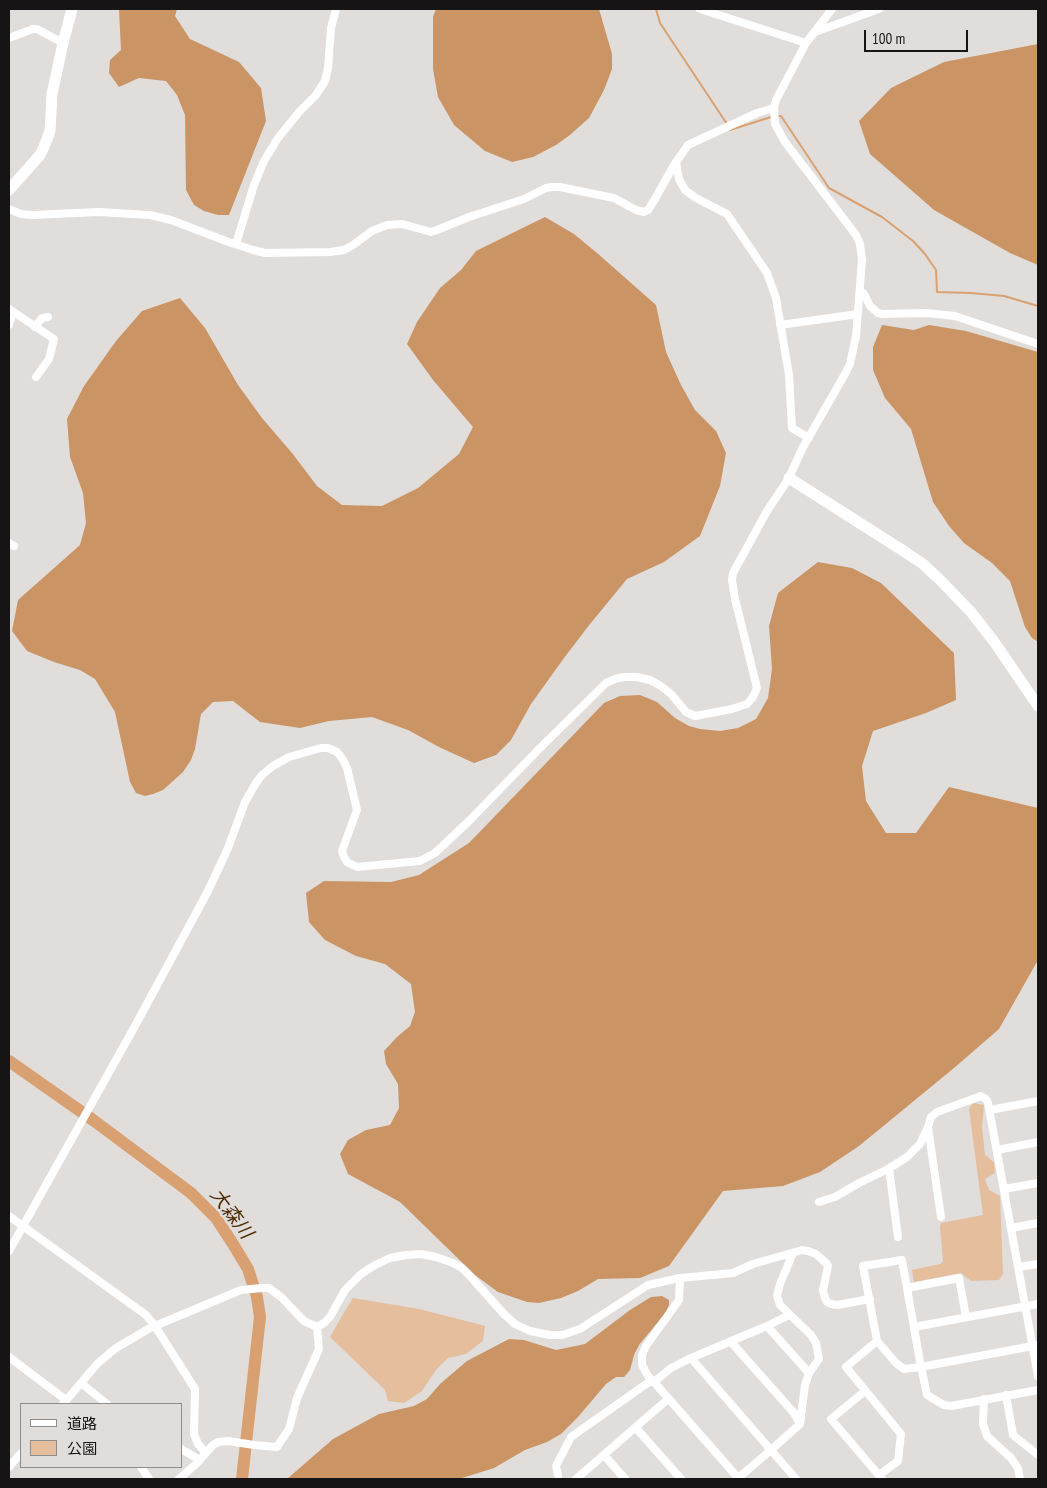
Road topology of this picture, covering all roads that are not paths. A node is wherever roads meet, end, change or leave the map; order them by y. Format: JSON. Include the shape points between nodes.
{"nodes":[{"id":1,"x":72,"y":9,"type":"edge"},
{"id":2,"x":336,"y":9,"type":"edge"},
{"id":3,"x":700,"y":9,"type":"edge"},
{"id":4,"x":832,"y":9,"type":"edge"},
{"id":5,"x":879,"y":9,"type":"edge"},
{"id":6,"x":815,"y":32,"type":"junction"},
{"id":7,"x":9,"y":38,"type":"edge"},
{"id":8,"x":62,"y":43,"type":"junction"},
{"id":9,"x":806,"y":43,"type":"junction"},
{"id":10,"x":774,"y":108,"type":"junction"},
{"id":11,"x":676,"y":162,"type":"junction"},
{"id":12,"x":9,"y":190,"type":"edge"},
{"id":13,"x":9,"y":209,"type":"edge"},
{"id":14,"x":236,"y":244,"type":"junction"},
{"id":15,"x":860,"y":291,"type":"junction"},
{"id":16,"x":11,"y":310,"type":"edge"},
{"id":17,"x":858,"y":314,"type":"junction"},
{"id":18,"x":48,"y":317,"type":"dead end"},
{"id":19,"x":9,"y":324,"type":"edge"},
{"id":20,"x":780,"y":325,"type":"junction"},
{"id":21,"x":35,"y":327,"type":"junction"},
{"id":22,"x":1038,"y":344,"type":"edge"},
{"id":23,"x":36,"y":377,"type":"dead end"},
{"id":24,"x":809,"y":438,"type":"junction"},
{"id":25,"x":788,"y":478,"type":"junction"},
{"id":26,"x":1038,"y":706,"type":"edge"},
{"id":27,"x":1038,"y":1101,"type":"edge"},
{"id":28,"x":990,"y":1110,"type":"junction"},
{"id":29,"x":928,"y":1127,"type":"junction"},
{"id":30,"x":1038,"y":1142,"type":"edge"},
{"id":31,"x":997,"y":1150,"type":"junction"},
{"id":32,"x":889,"y":1168,"type":"junction"},
{"id":33,"x":1038,"y":1183,"type":"edge"},
{"id":34,"x":1004,"y":1189,"type":"junction"},
{"id":35,"x":819,"y":1202,"type":"dead end"},
{"id":36,"x":9,"y":1216,"type":"edge"},
{"id":37,"x":941,"y":1217,"type":"dead end"},
{"id":38,"x":1038,"y":1224,"type":"edge"},
{"id":39,"x":22,"y":1226,"type":"junction"},
{"id":40,"x":1011,"y":1228,"type":"junction"},
{"id":41,"x":898,"y":1237,"type":"dead end"},
{"id":42,"x":9,"y":1251,"type":"edge"},
{"id":43,"x":793,"y":1253,"type":"junction"},
{"id":44,"x":1038,"y":1264,"type":"edge"},
{"id":45,"x":1018,"y":1267,"type":"junction"},
{"id":46,"x":680,"y":1278,"type":"junction"},
{"id":47,"x":907,"y":1288,"type":"junction"},
{"id":48,"x":870,"y":1299,"type":"junction"},
{"id":49,"x":1038,"y":1304,"type":"edge"},
{"id":50,"x":1025,"y":1306,"type":"junction"},
{"id":51,"x":789,"y":1315,"type":"junction"},
{"id":52,"x":966,"y":1317,"type":"junction"},
{"id":53,"x":155,"y":1326,"type":"junction"},
{"id":54,"x":767,"y":1326,"type":"junction"},
{"id":55,"x":317,"y":1327,"type":"junction"},
{"id":56,"x":914,"y":1327,"type":"junction"},
{"id":57,"x":877,"y":1341,"type":"junction"},
{"id":58,"x":731,"y":1342,"type":"junction"},
{"id":59,"x":1036,"y":1346,"type":"edge"},
{"id":60,"x":9,"y":1357,"type":"edge"},
{"id":61,"x":691,"y":1358,"type":"junction"},
{"id":62,"x":921,"y":1367,"type":"junction"},
{"id":63,"x":1037,"y":1367,"type":"edge"},
{"id":64,"x":809,"y":1373,"type":"junction"},
{"id":65,"x":1038,"y":1376,"type":"edge"},
{"id":66,"x":654,"y":1382,"type":"junction"},
{"id":67,"x":81,"y":1383,"type":"junction"},
{"id":68,"x":864,"y":1390,"type":"junction"},
{"id":69,"x":1038,"y":1390,"type":"edge"},
{"id":70,"x":1006,"y":1395,"type":"junction"},
{"id":71,"x":984,"y":1399,"type":"junction"},
{"id":72,"x":668,"y":1400,"type":"junction"},
{"id":73,"x":65,"y":1402,"type":"edge"},
{"id":74,"x":106,"y":1403,"type":"edge"},
{"id":75,"x":800,"y":1424,"type":"junction"},
{"id":76,"x":636,"y":1428,"type":"junction"},
{"id":77,"x":182,"y":1450,"type":"edge"},
{"id":78,"x":771,"y":1450,"type":"junction"},
{"id":79,"x":206,"y":1453,"type":"junction"},
{"id":80,"x":20,"y":1454,"type":"edge"},
{"id":81,"x":604,"y":1455,"type":"junction"},
{"id":82,"x":1038,"y":1455,"type":"edge"},
{"id":83,"x":200,"y":1460,"type":"junction"},
{"id":84,"x":9,"y":1467,"type":"edge"},
{"id":85,"x":142,"y":1468,"type":"edge"},
{"id":86,"x":558,"y":1474,"type":"dead end"},
{"id":87,"x":881,"y":1477,"type":"edge"},
{"id":88,"x":150,"y":1479,"type":"edge"},
{"id":89,"x":179,"y":1479,"type":"edge"},
{"id":90,"x":576,"y":1479,"type":"edge"},
{"id":91,"x":625,"y":1479,"type":"edge"},
{"id":92,"x":680,"y":1479,"type":"edge"},
{"id":93,"x":738,"y":1479,"type":"edge"},
{"id":94,"x":796,"y":1479,"type":"edge"},
{"id":95,"x":1020,"y":1479,"type":"edge"}],
"edges":[{"from":1,"to":8,"type":"street"},
{"from":2,"to":14,"type":"street","via":[[325,81],[278,138],[264,161]]},
{"from":3,"to":9,"type":"street"},
{"from":4,"to":6,"type":"street"},
{"from":5,"to":6,"type":"street"},
{"from":6,"to":9,"type":"street"},
{"from":7,"to":8,"type":"street","via":[[37,29]]},
{"from":8,"to":12,"type":"street","via":[[52,94],[50,130],[44,147]]},
{"from":9,"to":10,"type":"street"},
{"from":10,"to":11,"type":"street","via":[[688,145]]},
{"from":10,"to":15,"type":"street","via":[[775,124],[785,142],[860,244]]},
{"from":11,"to":14,"type":"street","via":[[644,212],[614,198],[552,187],[431,232],[402,224],[387,225],[372,230],[344,250],[265,253]]},
{"from":11,"to":20,"type":"street","via":[[685,190],[727,214],[764,267],[774,291]]},
{"from":13,"to":14,"type":"street","via":[[32,216],[99,212],[150,215]]},
{"from":15,"to":17,"type":"street"},
{"from":15,"to":22,"type":"street","via":[[870,306],[882,314],[927,312],[955,316]]},
{"from":16,"to":19,"type":"street"},
{"from":16,"to":21,"type":"street"},
{"from":17,"to":20,"type":"street"},
{"from":17,"to":24,"type":"street","via":[[850,364]]},
{"from":18,"to":21,"type":"street","via":[[42,318]]},
{"from":20,"to":24,"type":"street","via":[[790,375],[792,428]]},
{"from":21,"to":23,"type":"street","via":[[54,339],[49,359]]},
{"from":24,"to":25,"type":"street"},
{"from":25,"to":26,"type":"street","via":[[923,564],[984,628]]},
{"from":25,"to":39,"type":"street","via":[[733,573],[735,599],[757,688],[747,704],[694,716],[686,712],[662,686],[650,680],[637,676],[606,683],[435,853],[402,863],[356,867],[344,857],[343,847],[357,810],[347,768],[337,752],[321,748],[282,760],[262,775],[245,802],[208,890]]},
{"from":27,"to":28,"type":"street"},
{"from":28,"to":29,"type":"street","via":[[981,1096],[937,1112],[931,1117]]},
{"from":28,"to":31,"type":"street"},
{"from":29,"to":32,"type":"street","via":[[920,1144]]},
{"from":29,"to":37,"type":"street"},
{"from":30,"to":31,"type":"street"},
{"from":31,"to":34,"type":"street"},
{"from":32,"to":35,"type":"street"},
{"from":32,"to":41,"type":"street"},
{"from":33,"to":34,"type":"street"},
{"from":34,"to":40,"type":"street"},
{"from":36,"to":39,"type":"street"},
{"from":38,"to":40,"type":"street"},
{"from":39,"to":42,"type":"street"},
{"from":39,"to":53,"type":"street","via":[[146,1315]]},
{"from":40,"to":45,"type":"street"},
{"from":43,"to":46,"type":"street","via":[[753,1264],[733,1274]]},
{"from":43,"to":48,"type":"street","via":[[808,1250],[826,1263],[823,1290],[831,1304],[844,1305]]},
{"from":43,"to":51,"type":"street","via":[[777,1296]]},
{"from":44,"to":45,"type":"street"},
{"from":45,"to":50,"type":"street"},
{"from":46,"to":55,"type":"street","via":[[648,1285],[580,1329],[550,1335],[515,1324],[462,1268],[436,1257],[406,1255],[390,1258],[361,1274],[345,1290],[330,1317]]},
{"from":46,"to":66,"type":"street","via":[[680,1300],[642,1355],[644,1371]]},
{"from":47,"to":48,"type":"street","via":[[902,1260],[863,1266]]},
{"from":47,"to":52,"type":"street","via":[[958,1278]]},
{"from":47,"to":56,"type":"street"},
{"from":48,"to":57,"type":"street"},
{"from":49,"to":50,"type":"street"},
{"from":50,"to":52,"type":"street"},
{"from":50,"to":59,"type":"street"},
{"from":51,"to":54,"type":"street"},
{"from":51,"to":64,"type":"street","via":[[816,1343],[819,1358]]},
{"from":52,"to":56,"type":"street"},
{"from":53,"to":55,"type":"street","via":[[241,1290],[269,1288],[304,1321]]},
{"from":53,"to":67,"type":"street","via":[[116,1348]]},
{"from":53,"to":79,"type":"street","via":[[195,1389],[194,1434]]},
{"from":54,"to":58,"type":"street"},
{"from":54,"to":64,"type":"street"},
{"from":55,"to":79,"type":"street","via":[[319,1348],[297,1398],[289,1429],[277,1447],[228,1441],[218,1442]]},
{"from":56,"to":62,"type":"street"},
{"from":57,"to":62,"type":"street","via":[[904,1369]]},
{"from":57,"to":68,"type":"street","via":[[846,1367]]},
{"from":58,"to":61,"type":"street"},
{"from":58,"to":75,"type":"street"},
{"from":59,"to":62,"type":"street"},
{"from":59,"to":63,"type":"street"},
{"from":60,"to":73,"type":"street"},
{"from":61,"to":66,"type":"street"},
{"from":61,"to":78,"type":"street"},
{"from":62,"to":71,"type":"street","via":[[927,1395],[944,1405]]},
{"from":63,"to":65,"type":"street"},
{"from":64,"to":75,"type":"street"},
{"from":66,"to":72,"type":"street"},
{"from":66,"to":86,"type":"street","via":[[649,1382],[571,1437],[556,1466]]},
{"from":67,"to":73,"type":"street"},
{"from":67,"to":74,"type":"street"},
{"from":68,"to":87,"type":"street","via":[[901,1434],[898,1460]]},
{"from":68,"to":87,"type":"street","via":[[831,1419]]},
{"from":69,"to":70,"type":"street"},
{"from":70,"to":71,"type":"street"},
{"from":70,"to":82,"type":"street","via":[[1013,1436]]},
{"from":71,"to":95,"type":"street","via":[[983,1424],[987,1436],[1011,1458]]},
{"from":72,"to":76,"type":"street"},
{"from":72,"to":93,"type":"street"},
{"from":75,"to":78,"type":"street"},
{"from":76,"to":81,"type":"street"},
{"from":76,"to":92,"type":"street"},
{"from":77,"to":83,"type":"street"},
{"from":78,"to":93,"type":"street"},
{"from":78,"to":94,"type":"street"},
{"from":79,"to":83,"type":"street"},
{"from":80,"to":84,"type":"street"},
{"from":81,"to":90,"type":"street"},
{"from":81,"to":91,"type":"street"},
{"from":83,"to":89,"type":"street"},
{"from":85,"to":88,"type":"street"}]}
